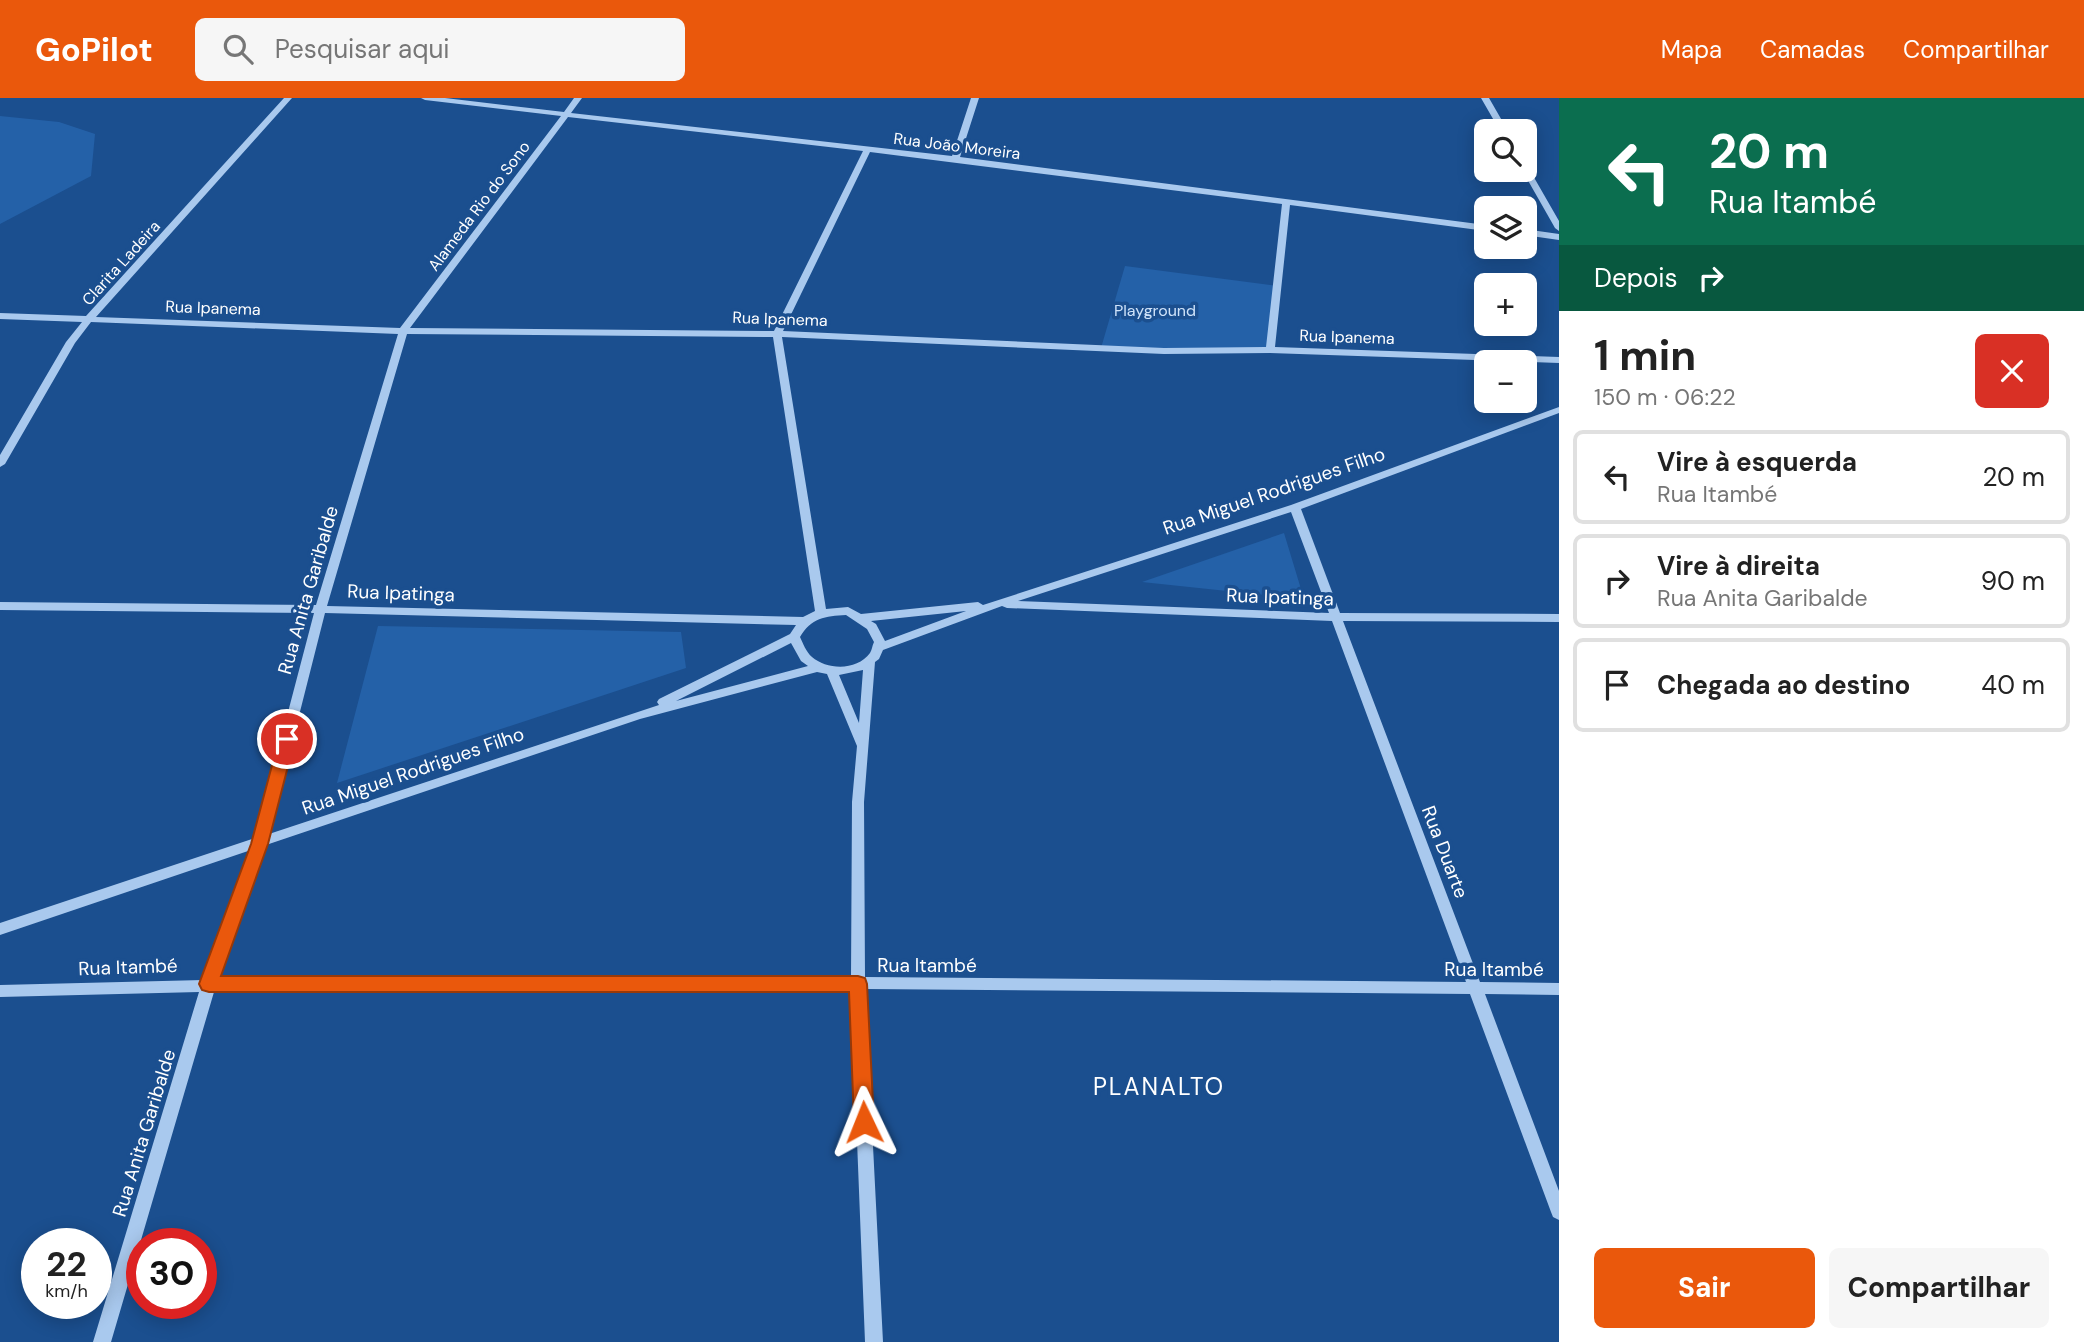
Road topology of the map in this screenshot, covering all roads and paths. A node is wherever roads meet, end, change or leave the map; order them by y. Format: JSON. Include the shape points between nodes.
{"nodes":[{"id":1,"x":288,"y":98,"type":"edge"},
{"id":2,"x":425,"y":98,"type":"edge"},
{"id":3,"x":578,"y":98,"type":"edge"},
{"id":4,"x":975,"y":98,"type":"edge"},
{"id":5,"x":1485,"y":98,"type":"edge"},
{"id":6,"x":568,"y":113,"type":"junction"},
{"id":7,"x":1497,"y":119,"type":"edge"},
{"id":8,"x":867,"y":150,"type":"junction"},
{"id":9,"x":955,"y":159,"type":"junction"},
{"id":10,"x":1532,"y":182,"type":"edge"},
{"id":11,"x":1286,"y":204,"type":"junction"},
{"id":12,"x":1474,"y":227,"type":"edge"},
{"id":13,"x":1559,"y":229,"type":"edge"},
{"id":14,"x":1537,"y":234,"type":"edge"},
{"id":15,"x":1559,"y":237,"type":"edge"},
{"id":16,"x":0,"y":316,"type":"edge"},
{"id":17,"x":89,"y":319,"type":"junction"},
{"id":18,"x":403,"y":331,"type":"junction"},
{"id":19,"x":777,"y":334,"type":"junction"},
{"id":20,"x":1270,"y":350,"type":"junction"},
{"id":21,"x":1559,"y":360,"type":"edge"},
{"id":22,"x":1559,"y":410,"type":"edge"},
{"id":23,"x":0,"y":464,"type":"edge"},
{"id":24,"x":1295,"y":506,"type":"junction"},
{"id":25,"x":999,"y":603,"type":"junction"},
{"id":26,"x":0,"y":606,"type":"edge"},
{"id":27,"x":321,"y":608,"type":"junction"},
{"id":28,"x":821,"y":613,"type":"junction"},
{"id":29,"x":1335,"y":617,"type":"junction"},
{"id":30,"x":862,"y":618,"type":"junction"},
{"id":31,"x":1559,"y":618,"type":"edge"},
{"id":32,"x":802,"y":621,"type":"junction"},
{"id":33,"x":794,"y":637,"type":"junction"},
{"id":34,"x":880,"y":647,"type":"junction"},
{"id":35,"x":870,"y":663,"type":"junction"},
{"id":36,"x":816,"y":668,"type":"junction"},
{"id":37,"x":832,"y":672,"type":"junction"},
{"id":38,"x":638,"y":715,"type":"junction"},
{"id":39,"x":862,"y":746,"type":"junction"},
{"id":40,"x":260,"y":844,"type":"junction"},
{"id":41,"x":0,"y":929,"type":"edge"},
{"id":42,"x":209,"y":984,"type":"junction"},
{"id":43,"x":858,"y":984,"type":"junction"},
{"id":44,"x":1475,"y":988,"type":"junction"},
{"id":45,"x":1559,"y":989,"type":"edge"},
{"id":46,"x":0,"y":991,"type":"edge"},
{"id":47,"x":1559,"y":1212,"type":"edge"},
{"id":48,"x":102,"y":1342,"type":"edge"},
{"id":49,"x":874,"y":1342,"type":"edge"}],
"edges":[{"from":1,"to":17,"type":"street","name":"Clarita Ladeira"},
{"from":2,"to":6,"type":"street","name":"Rua João Moreira"},
{"from":3,"to":6,"type":"street","name":"Alameda Rio do Sono"},
{"from":4,"to":9,"type":"street"},
{"from":5,"to":7,"type":"street"},
{"from":6,"to":8,"type":"street","name":"Rua João Moreira"},
{"from":6,"to":18,"type":"street","name":"Alameda Rio do Sono"},
{"from":8,"to":9,"type":"street","name":"Rua João Moreira"},
{"from":8,"to":19,"type":"street"},
{"from":9,"to":11,"type":"street","name":"Rua João Moreira"},
{"from":10,"to":13,"type":"street"},
{"from":11,"to":12,"type":"street","name":"Rua João Moreira"},
{"from":11,"to":20,"type":"street"},
{"from":14,"to":15,"type":"street"},
{"from":16,"to":17,"type":"street","name":"Rua Ipanema"},
{"from":17,"to":18,"type":"street","name":"Rua Ipanema"},
{"from":17,"to":23,"type":"street","name":"Clarita Ladeira"},
{"from":18,"to":19,"type":"street","name":"Rua Ipanema"},
{"from":18,"to":27,"type":"street","name":"Rua Anita Garibalde"},
{"from":19,"to":20,"type":"street","name":"Rua Ipanema","via":[[1164,351]]},
{"from":19,"to":28,"type":"street"},
{"from":20,"to":21,"type":"street","name":"Rua Ipanema"},
{"from":22,"to":24,"type":"street","name":"Rua Miguel Rodrigues Filho"},
{"from":24,"to":25,"type":"street","name":"Rua Miguel Rodrigues Filho"},
{"from":24,"to":29,"type":"street","name":"Rua Duarte"},
{"from":25,"to":29,"type":"street","name":"Rua Ipatinga"},
{"from":25,"to":30,"type":"street","name":"Rua Miguel Rodrigues Filho"},
{"from":25,"to":34,"type":"street","name":"Rua Miguel Rodrigues Filho"},
{"from":26,"to":27,"type":"street","name":"Rua Ipatinga"},
{"from":27,"to":32,"type":"street","name":"Rua Ipatinga"},
{"from":27,"to":40,"type":"street","name":"Rua Anita Garibalde"},
{"from":28,"to":30,"type":"street","via":[[848,611]]},
{"from":28,"to":32,"type":"street"},
{"from":29,"to":31,"type":"street","name":"Rua Ipatinga"},
{"from":29,"to":44,"type":"street","name":"Rua Duarte"},
{"from":30,"to":34,"type":"street","via":[[873,628]]},
{"from":32,"to":33,"type":"street"},
{"from":33,"to":36,"type":"street","via":[[796,648]]},
{"from":33,"to":38,"type":"street","name":"Rua Miguel Rodrigues Filho"},
{"from":34,"to":35,"type":"street"},
{"from":35,"to":37,"type":"street"},
{"from":35,"to":39,"type":"street"},
{"from":36,"to":37,"type":"street"},
{"from":36,"to":38,"type":"street","name":"Rua Miguel Rodrigues Filho"},
{"from":37,"to":39,"type":"street"},
{"from":38,"to":40,"type":"street","name":"Rua Miguel Rodrigues Filho"},
{"from":39,"to":43,"type":"street"},
{"from":40,"to":41,"type":"street","name":"Rua Miguel Rodrigues Filho"},
{"from":40,"to":42,"type":"street","name":"Rua Anita Garibalde"},
{"from":42,"to":43,"type":"street","name":"Rua Itambé"},
{"from":42,"to":46,"type":"street","name":"Rua Itambé"},
{"from":42,"to":48,"type":"street","name":"Rua Anita Garibalde"},
{"from":43,"to":44,"type":"street","name":"Rua Itambé"},
{"from":43,"to":49,"type":"street"},
{"from":44,"to":45,"type":"street","name":"Rua Itambé"},
{"from":44,"to":47,"type":"street","name":"Rua Duarte"}]}
